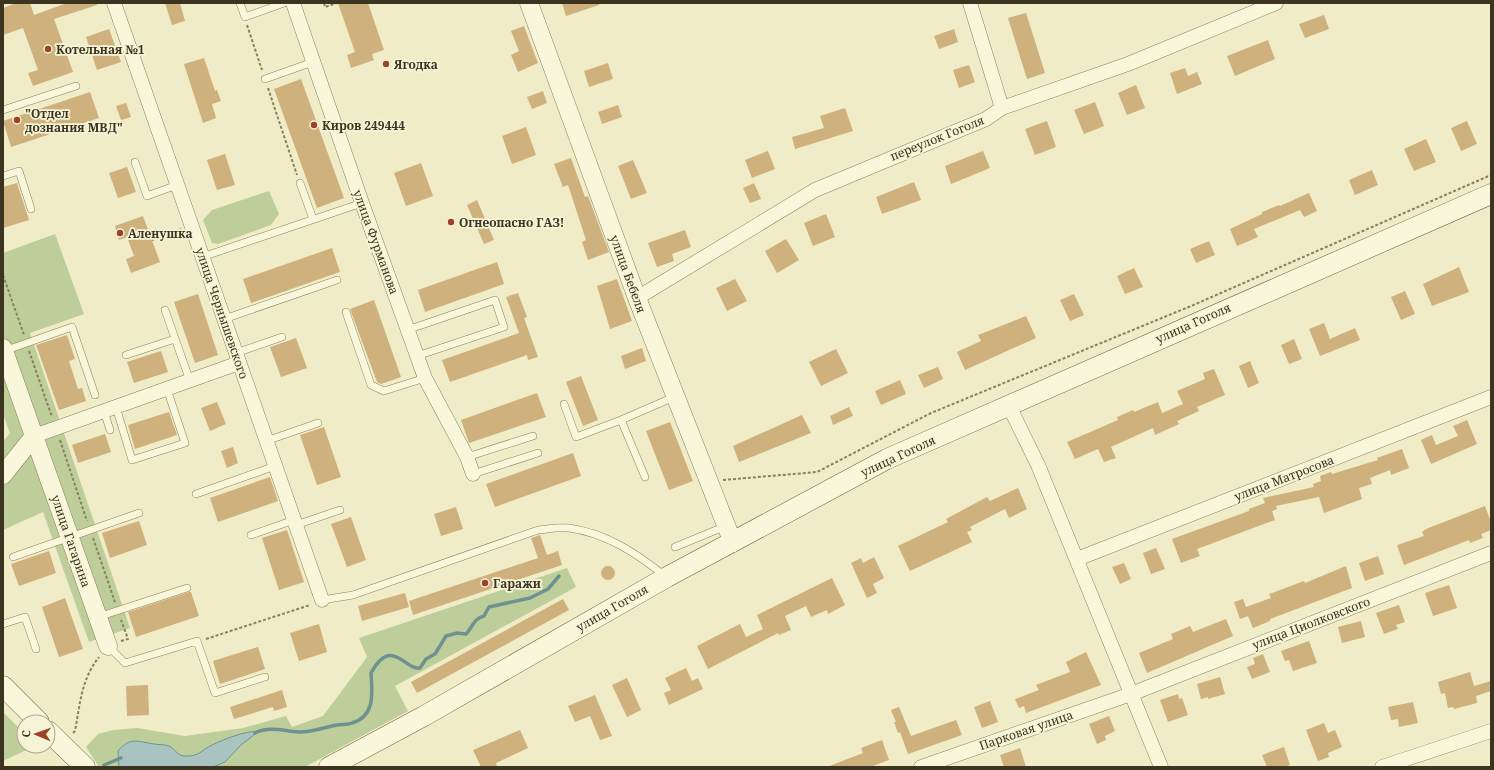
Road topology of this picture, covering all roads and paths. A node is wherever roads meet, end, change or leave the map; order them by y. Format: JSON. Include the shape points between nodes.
{"nodes":[{"id":1,"x":114,"y":3,"type":"edge"},
{"id":2,"x":240,"y":3,"type":"edge"},
{"id":3,"x":284,"y":3,"type":"edge"},
{"id":4,"x":293,"y":3,"type":"edge"},
{"id":5,"x":324,"y":3,"type":"edge"},
{"id":6,"x":338,"y":3,"type":"edge"},
{"id":7,"x":529,"y":3,"type":"edge"},
{"id":8,"x":970,"y":3,"type":"edge"},
{"id":9,"x":1276,"y":3,"type":"edge"},
{"id":10,"x":245,"y":17,"type":"junction"},
{"id":11,"x":313,"y":62,"type":"junction"},
{"id":12,"x":265,"y":79,"type":"junction"},
{"id":13,"x":76,"y":86,"type":"dead end"},
{"id":14,"x":1002,"y":108,"type":"junction"},
{"id":15,"x":3,"y":110,"type":"edge"},
{"id":16,"x":136,"y":162,"type":"dead end"},
{"id":17,"x":1491,"y":175,"type":"edge"},
{"id":18,"x":3,"y":176,"type":"edge"},
{"id":19,"x":300,"y":183,"type":"joint"},
{"id":20,"x":177,"y":185,"type":"junction"},
{"id":21,"x":1491,"y":194,"type":"edge"},
{"id":22,"x":362,"y":203,"type":"junction"},
{"id":23,"x":31,"y":209,"type":"dead end"},
{"id":24,"x":313,"y":219,"type":"junction"},
{"id":25,"x":191,"y":225,"type":"junction"},
{"id":26,"x":152,"y":240,"type":"dead end"},
{"id":27,"x":202,"y":258,"type":"junction"},
{"id":28,"x":337,"y":280,"type":"dead end"},
{"id":29,"x":637,"y":298,"type":"junction"},
{"id":30,"x":165,"y":310,"type":"dead end"},
{"id":31,"x":346,"y":312,"type":"dead end"},
{"id":32,"x":224,"y":319,"type":"junction"},
{"id":33,"x":407,"y":330,"type":"junction"},
{"id":34,"x":282,"y":337,"type":"dead end"},
{"id":35,"x":175,"y":339,"type":"junction"},
{"id":36,"x":4,"y":349,"type":"edge"},
{"id":37,"x":126,"y":355,"type":"dead end"},
{"id":38,"x":417,"y":356,"type":"junction"},
{"id":39,"x":238,"y":358,"type":"junction"},
{"id":40,"x":425,"y":378,"type":"junction"},
{"id":41,"x":190,"y":381,"type":"junction"},
{"id":42,"x":167,"y":389,"type":"junction"},
{"id":43,"x":94,"y":395,"type":"dead end"},
{"id":44,"x":675,"y":397,"type":"junction"},
{"id":45,"x":1491,"y":397,"type":"edge"},
{"id":46,"x":564,"y":404,"type":"dead end"},
{"id":47,"x":1009,"y":406,"type":"junction"},
{"id":48,"x":110,"y":409,"type":"junction"},
{"id":49,"x":621,"y":420,"type":"junction"},
{"id":50,"x":318,"y":423,"type":"dead end"},
{"id":51,"x":110,"y":430,"type":"dead end"},
{"id":52,"x":34,"y":436,"type":"junction"},
{"id":53,"x":533,"y":436,"type":"dead end"},
{"id":54,"x":266,"y":441,"type":"junction"},
{"id":55,"x":538,"y":453,"type":"dead end"},
{"id":56,"x":467,"y":457,"type":"junction"},
{"id":57,"x":275,"y":466,"type":"junction"},
{"id":58,"x":5,"y":470,"type":"edge"},
{"id":59,"x":473,"y":474,"type":"joint"},
{"id":60,"x":645,"y":477,"type":"dead end"},
{"id":61,"x":708,"y":482,"type":"junction"},
{"id":62,"x":196,"y":494,"type":"dead end"},
{"id":63,"x":340,"y":510,"type":"dead end"},
{"id":64,"x":139,"y":513,"type":"dead end"},
{"id":65,"x":295,"y":523,"type":"junction"},
{"id":66,"x":729,"y":534,"type":"junction"},
{"id":67,"x":251,"y":535,"type":"dead end"},
{"id":68,"x":70,"y":537,"type":"junction"},
{"id":69,"x":675,"y":547,"type":"dead end"},
{"id":70,"x":1491,"y":553,"type":"edge"},
{"id":71,"x":13,"y":557,"type":"dead end"},
{"id":72,"x":1077,"y":559,"type":"junction"},
{"id":73,"x":667,"y":577,"type":"junction"},
{"id":74,"x":187,"y":588,"type":"dead end"},
{"id":75,"x":322,"y":600,"type":"junction"},
{"id":76,"x":98,"y":617,"type":"junction"},
{"id":77,"x":3,"y":624,"type":"edge"},
{"id":78,"x":128,"y":639,"type":"dead end"},
{"id":79,"x":197,"y":641,"type":"junction"},
{"id":80,"x":108,"y":646,"type":"junction"},
{"id":81,"x":36,"y":649,"type":"dead end"},
{"id":82,"x":265,"y":677,"type":"dead end"},
{"id":83,"x":3,"y":686,"type":"edge"},
{"id":84,"x":1131,"y":694,"type":"junction"},
{"id":85,"x":31,"y":714,"type":"edge"},
{"id":86,"x":1491,"y":731,"type":"edge"},
{"id":87,"x":72,"y":735,"type":"dead end"},
{"id":88,"x":56,"y":739,"type":"edge"},
{"id":89,"x":85,"y":767,"type":"edge"},
{"id":90,"x":329,"y":767,"type":"edge"},
{"id":91,"x":921,"y":767,"type":"edge"},
{"id":92,"x":1161,"y":767,"type":"edge"},
{"id":93,"x":1382,"y":767,"type":"edge"}],
"edges":[{"from":1,"to":20,"type":"street","name":"улица Чернышевского"},
{"from":2,"to":10,"type":"lane"},
{"from":3,"to":10,"type":"lane"},
{"from":4,"to":11,"type":"street","name":"улица Фурманова"},
{"from":5,"to":6,"type":"path","via":[[325,7]]},
{"from":7,"to":29,"type":"street","name":"улица Бебеля"},
{"from":8,"to":14,"type":"street"},
{"from":9,"to":14,"type":"street","name":"переулок Гоголя","via":[[1128,64]]},
{"from":10,"to":12,"type":"path"},
{"from":11,"to":12,"type":"lane"},
{"from":11,"to":22,"type":"street","name":"улица Фурманова"},
{"from":12,"to":19,"type":"path"},
{"from":13,"to":15,"type":"lane"},
{"from":14,"to":29,"type":"street","name":"переулок Гоголя","via":[[986,119],[815,190]]},
{"from":16,"to":20,"type":"lane","via":[[147,196]]},
{"from":17,"to":61,"type":"path","via":[[1191,306],[931,413],[817,472]]},
{"from":18,"to":23,"type":"lane","via":[[19,171]]},
{"from":19,"to":24,"type":"lane"},
{"from":20,"to":25,"type":"street","name":"улица Чернышевского"},
{"from":21,"to":47,"type":"main road","name":"улица Гоголя"},
{"from":22,"to":24,"type":"lane"},
{"from":22,"to":33,"type":"street","name":"улица Фурманова"},
{"from":24,"to":27,"type":"lane"},
{"from":25,"to":26,"type":"path"},
{"from":25,"to":27,"type":"street","name":"улица Чернышевского"},
{"from":27,"to":32,"type":"street","name":"улица Чернышевского"},
{"from":28,"to":32,"type":"lane"},
{"from":29,"to":44,"type":"street","name":"улица Бебеля"},
{"from":30,"to":35,"type":"lane"},
{"from":31,"to":40,"type":"lane","via":[[371,385],[384,391]]},
{"from":32,"to":39,"type":"street","name":"улица Чернышевского"},
{"from":33,"to":38,"type":"street","name":"улица Фурманова"},
{"from":33,"to":38,"type":"lane","via":[[495,300],[504,327]]},
{"from":34,"to":39,"type":"lane"},
{"from":35,"to":37,"type":"lane"},
{"from":35,"to":41,"type":"lane"},
{"from":36,"to":43,"type":"lane","via":[[72,327]]},
{"from":36,"to":52,"type":"street","name":"улица Гагарина"},
{"from":38,"to":40,"type":"street","name":"улица Фурманова"},
{"from":39,"to":41,"type":"street"},
{"from":39,"to":54,"type":"street","name":"улица Чернышевского"},
{"from":40,"to":56,"type":"street","name":"улица Фурманова"},
{"from":41,"to":42,"type":"street"},
{"from":42,"to":48,"type":"street"},
{"from":42,"to":48,"type":"lane","via":[[185,442],[132,460]]},
{"from":44,"to":49,"type":"lane"},
{"from":44,"to":61,"type":"street","name":"улица Бебеля"},
{"from":45,"to":72,"type":"street","name":"улица Матросова"},
{"from":46,"to":49,"type":"lane","via":[[576,436]]},
{"from":47,"to":66,"type":"main road","name":"улица Гоголя","via":[[887,459]]},
{"from":47,"to":72,"type":"street","via":[[1038,465]]},
{"from":48,"to":51,"type":"lane"},
{"from":48,"to":52,"type":"street"},
{"from":49,"to":60,"type":"lane"},
{"from":50,"to":54,"type":"lane"},
{"from":52,"to":58,"type":"street"},
{"from":52,"to":68,"type":"street","name":"улица Гагарина"},
{"from":53,"to":56,"type":"lane"},
{"from":54,"to":57,"type":"street","name":"улица Чернышевского"},
{"from":55,"to":59,"type":"lane"},
{"from":56,"to":59,"type":"street","name":"улица Фурманова"},
{"from":57,"to":62,"type":"lane"},
{"from":57,"to":65,"type":"street","name":"улица Чернышевского"},
{"from":61,"to":66,"type":"street","name":"улица Бебеля"},
{"from":63,"to":65,"type":"lane"},
{"from":64,"to":68,"type":"lane"},
{"from":65,"to":67,"type":"lane"},
{"from":65,"to":75,"type":"street","name":"улица Чернышевского"},
{"from":66,"to":69,"type":"lane"},
{"from":66,"to":73,"type":"main road","name":"улица Гоголя"},
{"from":68,"to":71,"type":"lane"},
{"from":68,"to":76,"type":"street","name":"улица Гагарина"},
{"from":70,"to":84,"type":"street","name":"улица Циолковского"},
{"from":72,"to":84,"type":"street"},
{"from":73,"to":75,"type":"lane","via":[[639,555],[597,534],[567,528],[538,530],[352,595]]},
{"from":73,"to":90,"type":"main road","name":"улица Гоголя","via":[[424,716]]},
{"from":74,"to":76,"type":"lane"},
{"from":75,"to":79,"type":"path"},
{"from":76,"to":80,"type":"street","name":"улица Гагарина"},
{"from":77,"to":81,"type":"lane","via":[[25,617]]},
{"from":78,"to":80,"type":"path"},
{"from":79,"to":80,"type":"lane","via":[[126,663]]},
{"from":79,"to":82,"type":"lane","via":[[215,693]]},
{"from":80,"to":87,"type":"path","via":[[85,681]]},
{"from":83,"to":85,"type":"main road"},
{"from":84,"to":91,"type":"street","name":"Парковая улица"},
{"from":84,"to":92,"type":"street"},
{"from":86,"to":93,"type":"street"},
{"from":88,"to":89,"type":"main road"}]}
